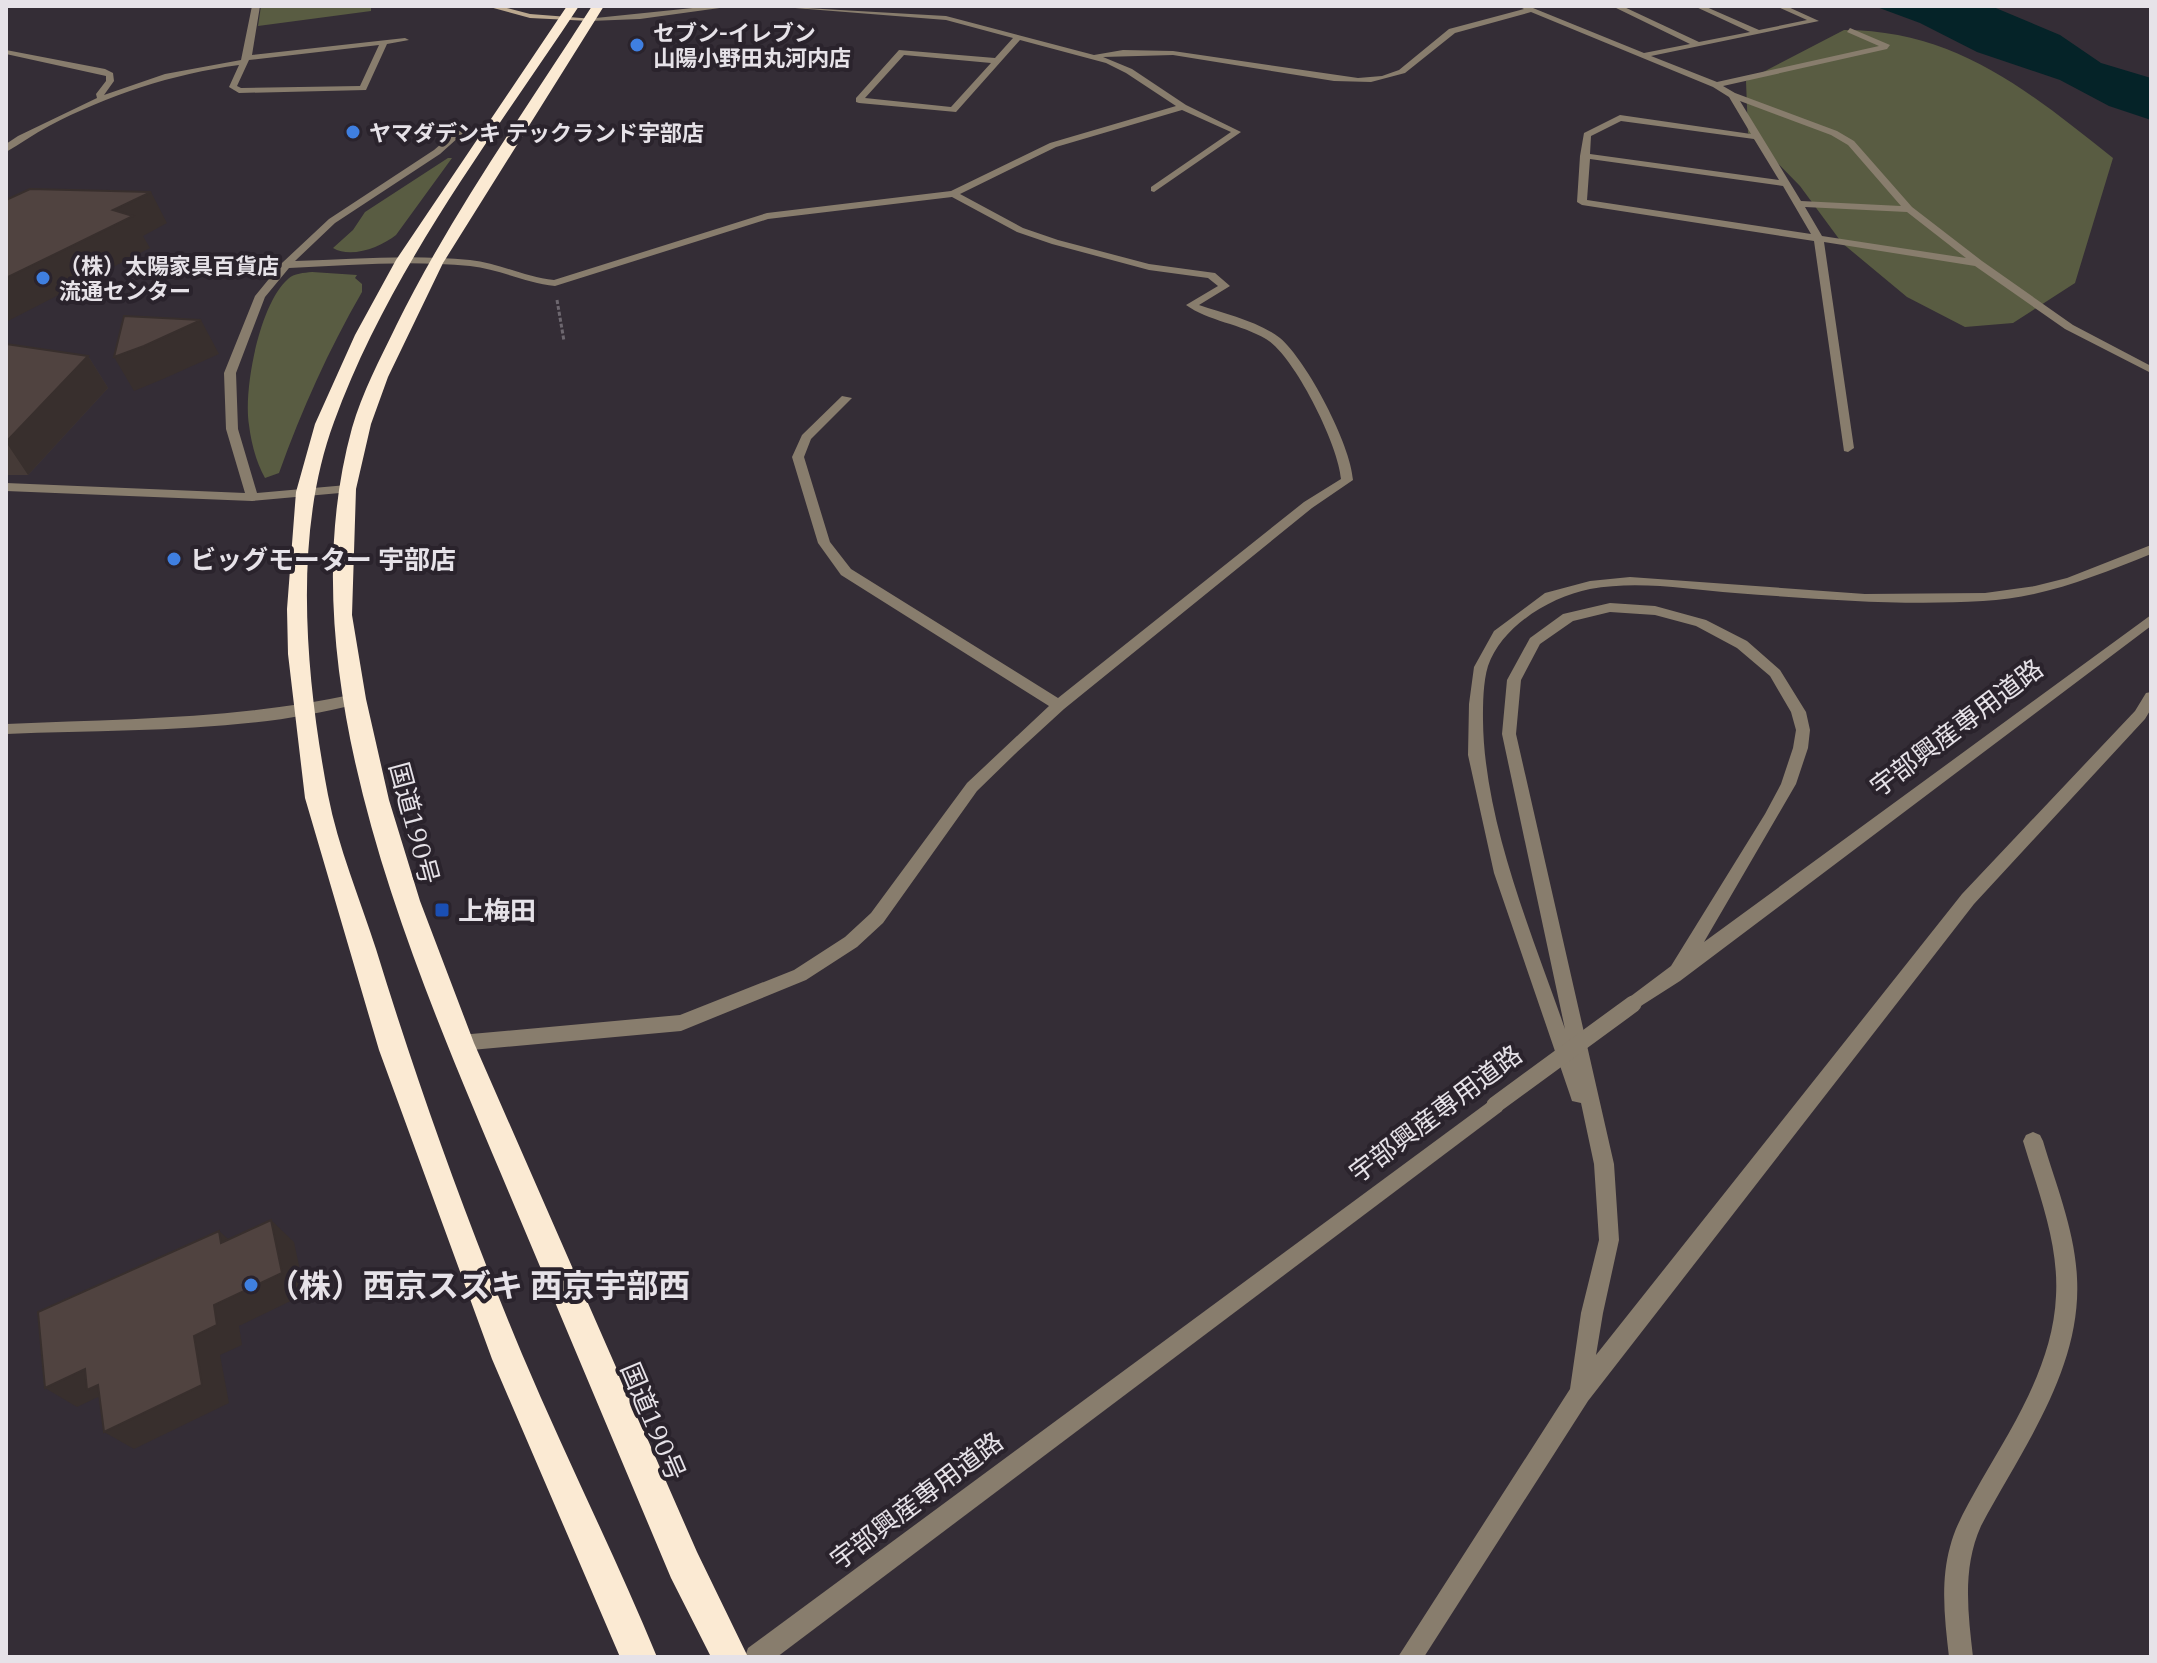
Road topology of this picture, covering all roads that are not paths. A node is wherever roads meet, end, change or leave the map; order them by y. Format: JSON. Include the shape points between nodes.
{"nodes":[{"id":1,"x":256,"y":6,"type":"edge"},
{"id":2,"x":490,"y":6,"type":"edge"},
{"id":3,"x":624,"y":6,"type":"edge"},
{"id":4,"x":687,"y":6,"type":"edge"},
{"id":5,"x":730,"y":6,"type":"edge"},
{"id":6,"x":774,"y":6,"type":"edge"},
{"id":7,"x":1616,"y":6,"type":"edge"},
{"id":8,"x":1698,"y":6,"type":"edge"},
{"id":9,"x":1780,"y":6,"type":"edge"},
{"id":10,"x":1524,"y":7,"type":"edge"},
{"id":11,"x":677,"y":12,"type":"junction"},
{"id":12,"x":587,"y":14,"type":"edge"},
{"id":13,"x":1850,"y":30,"type":"dead end"},
{"id":14,"x":1757,"y":32,"type":"junction"},
{"id":15,"x":1019,"y":36,"type":"junction"},
{"id":16,"x":405,"y":40,"type":"dead end"},
{"id":17,"x":384,"y":43,"type":"junction"},
{"id":18,"x":1697,"y":44,"type":"junction"},
{"id":19,"x":6,"y":52,"type":"edge"},
{"id":20,"x":1642,"y":55,"type":"junction"},
{"id":21,"x":1093,"y":56,"type":"junction"},
{"id":22,"x":245,"y":60,"type":"junction"},
{"id":23,"x":996,"y":61,"type":"junction"},
{"id":24,"x":1716,"y":85,"type":"junction"},
{"id":25,"x":1732,"y":95,"type":"junction"},
{"id":26,"x":102,"y":99,"type":"junction"},
{"id":27,"x":1183,"y":107,"type":"junction"},
{"id":28,"x":466,"y":127,"type":"dead end"},
{"id":29,"x":1756,"y":137,"type":"junction"},
{"id":30,"x":6,"y":149,"type":"edge"},
{"id":31,"x":1584,"y":156,"type":"junction"},
{"id":32,"x":1786,"y":184,"type":"junction"},
{"id":33,"x":1154,"y":189,"type":"dead end"},
{"id":34,"x":953,"y":194,"type":"junction"},
{"id":35,"x":1798,"y":204,"type":"junction"},
{"id":36,"x":1909,"y":209,"type":"junction"},
{"id":37,"x":1819,"y":239,"type":"junction"},
{"id":38,"x":404,"y":260,"type":"junction"},
{"id":39,"x":435,"y":263,"type":"junction"},
{"id":40,"x":1978,"y":263,"type":"junction"},
{"id":41,"x":286,"y":265,"type":"junction"},
{"id":42,"x":2151,"y":370,"type":"edge"},
{"id":43,"x":846,"y":398,"type":"dead end"},
{"id":44,"x":1848,"y":448,"type":"dead end"},
{"id":45,"x":6,"y":487,"type":"edge"},
{"id":46,"x":347,"y":489,"type":"junction"},
{"id":47,"x":305,"y":492,"type":"junction"},
{"id":48,"x":252,"y":497,"type":"junction"},
{"id":49,"x":2151,"y":549,"type":"edge"},
{"id":50,"x":2151,"y":619,"type":"edge"},
{"id":51,"x":2151,"y":697,"type":"edge"},
{"id":52,"x":355,"y":699,"type":"junction"},
{"id":53,"x":1059,"y":705,"type":"junction"},
{"id":54,"x":305,"y":712,"type":"junction"},
{"id":55,"x":6,"y":729,"type":"edge"},
{"id":56,"x":1674,"y":976,"type":"junction"},
{"id":57,"x":460,"y":1043,"type":"junction"},
{"id":58,"x":2033,"y":1141,"type":"dead end"},
{"id":59,"x":1604,"y":1164,"type":"junction"},
{"id":60,"x":1580,"y":1393,"type":"junction"},
{"id":61,"x":639,"y":1657,"type":"edge"},
{"id":62,"x":730,"y":1657,"type":"edge"},
{"id":63,"x":757,"y":1657,"type":"edge"},
{"id":64,"x":1410,"y":1657,"type":"edge"},
{"id":65,"x":1961,"y":1657,"type":"edge"}],
"edges":[{"from":1,"to":22,"type":"street"},
{"from":2,"to":12,"type":"street","via":[[513,14]]},
{"from":3,"to":12,"type":"street"},
{"from":4,"to":11,"type":"street"},
{"from":5,"to":11,"type":"street"},
{"from":6,"to":15,"type":"street","via":[[946,18]]},
{"from":7,"to":18,"type":"street"},
{"from":8,"to":14,"type":"street"},
{"from":9,"to":14,"type":"street","via":[[1815,21]]},
{"from":10,"to":20,"type":"street"},
{"from":10,"to":21,"type":"street","via":[[1442,36],[1405,70],[1381,79],[1339,79],[1158,52]]},
{"from":11,"to":12,"type":"street"},
{"from":12,"to":38,"type":"highway"},
{"from":12,"to":39,"type":"highway","name":"国道190号"},
{"from":13,"to":24,"type":"street","via":[[1887,47]]},
{"from":14,"to":18,"type":"street"},
{"from":15,"to":21,"type":"street"},
{"from":15,"to":23,"type":"street"},
{"from":16,"to":17,"type":"street"},
{"from":17,"to":22,"type":"street"},
{"from":17,"to":22,"type":"street","via":[[363,88],[239,91],[233,87]]},
{"from":18,"to":20,"type":"street"},
{"from":19,"to":26,"type":"street","via":[[102,71],[110,75]]},
{"from":20,"to":24,"type":"street"},
{"from":21,"to":27,"type":"street","via":[[1129,71]]},
{"from":22,"to":26,"type":"street","via":[[160,78]]},
{"from":23,"to":23,"type":"street","via":[[902,52],[859,100],[953,110]]},
{"from":24,"to":25,"type":"street"},
{"from":25,"to":29,"type":"street"},
{"from":25,"to":36,"type":"street","via":[[1851,143]]},
{"from":26,"to":30,"type":"street","via":[[25,134]]},
{"from":27,"to":33,"type":"street","via":[[1237,132]]},
{"from":27,"to":34,"type":"street","via":[[1053,145]]},
{"from":28,"to":41,"type":"street","via":[[332,221]]},
{"from":29,"to":31,"type":"street","via":[[1620,118],[1587,135]]},
{"from":29,"to":32,"type":"street"},
{"from":31,"to":32,"type":"street"},
{"from":31,"to":37,"type":"street","via":[[1582,202]]},
{"from":32,"to":35,"type":"street"},
{"from":34,"to":39,"type":"street","via":[[767,216],[555,283],[533,282],[475,263]]},
{"from":34,"to":53,"type":"street","via":[[1020,230],[1055,242],[1149,267],[1211,275],[1225,286],[1191,305],[1277,340],[1304,377],[1349,469],[1347,480],[1308,505]]},
{"from":35,"to":36,"type":"street"},
{"from":35,"to":37,"type":"street"},
{"from":36,"to":40,"type":"street"},
{"from":37,"to":40,"type":"street"},
{"from":37,"to":44,"type":"street"},
{"from":38,"to":39,"type":"street"},
{"from":38,"to":41,"type":"street"},
{"from":38,"to":47,"type":"highway","via":[[341,383]]},
{"from":39,"to":46,"type":"highway","name":"国道190号","via":[[366,412]]},
{"from":40,"to":42,"type":"street","via":[[2069,327]]},
{"from":41,"to":48,"type":"street","via":[[260,296],[230,373],[232,429]]},
{"from":43,"to":53,"type":"street","via":[[806,438],[798,457],[824,543],[846,572]]},
{"from":45,"to":48,"type":"street"},
{"from":46,"to":47,"type":"street"},
{"from":46,"to":52,"type":"highway","name":"国道190号","via":[[342,615]]},
{"from":47,"to":48,"type":"street"},
{"from":47,"to":54,"type":"highway","via":[[297,609]]},
{"from":49,"to":59,"type":"street","via":[[2071,581],[1985,597],[1865,598],[1630,581],[1590,585],[1550,596],[1499,634],[1481,667],[1476,755],[1502,873]]},
{"from":50,"to":56,"type":"street","name":"宇部興産専用道路"},
{"from":51,"to":60,"type":"street","via":[[1968,899]]},
{"from":52,"to":54,"type":"street"},
{"from":52,"to":57,"type":"highway","name":"国道190号","via":[[407,901]]},
{"from":53,"to":57,"type":"street","via":[[972,787],[877,918],[800,975],[681,1023]]},
{"from":54,"to":55,"type":"street"},
{"from":54,"to":61,"type":"highway","via":[[317,798],[393,1050],[508,1359]]},
{"from":56,"to":59,"type":"street","via":[[1771,815],[1798,759],[1803,726],[1791,693],[1773,667],[1741,644],[1653,608],[1612,605],[1568,617],[1529,650],[1514,680],[1509,734]]},
{"from":56,"to":63,"type":"street","name":"宇部興産専用道路","bridge":true},
{"from":57,"to":62,"type":"highway","name":"国道190号","via":[[684,1565]]},
{"from":58,"to":65,"type":"street","via":[[2067,1264],[2067,1299],[2041,1392],[1966,1531],[1956,1572]]},
{"from":59,"to":60,"type":"street","via":[[1609,1240]]},
{"from":60,"to":64,"type":"street"}]}
